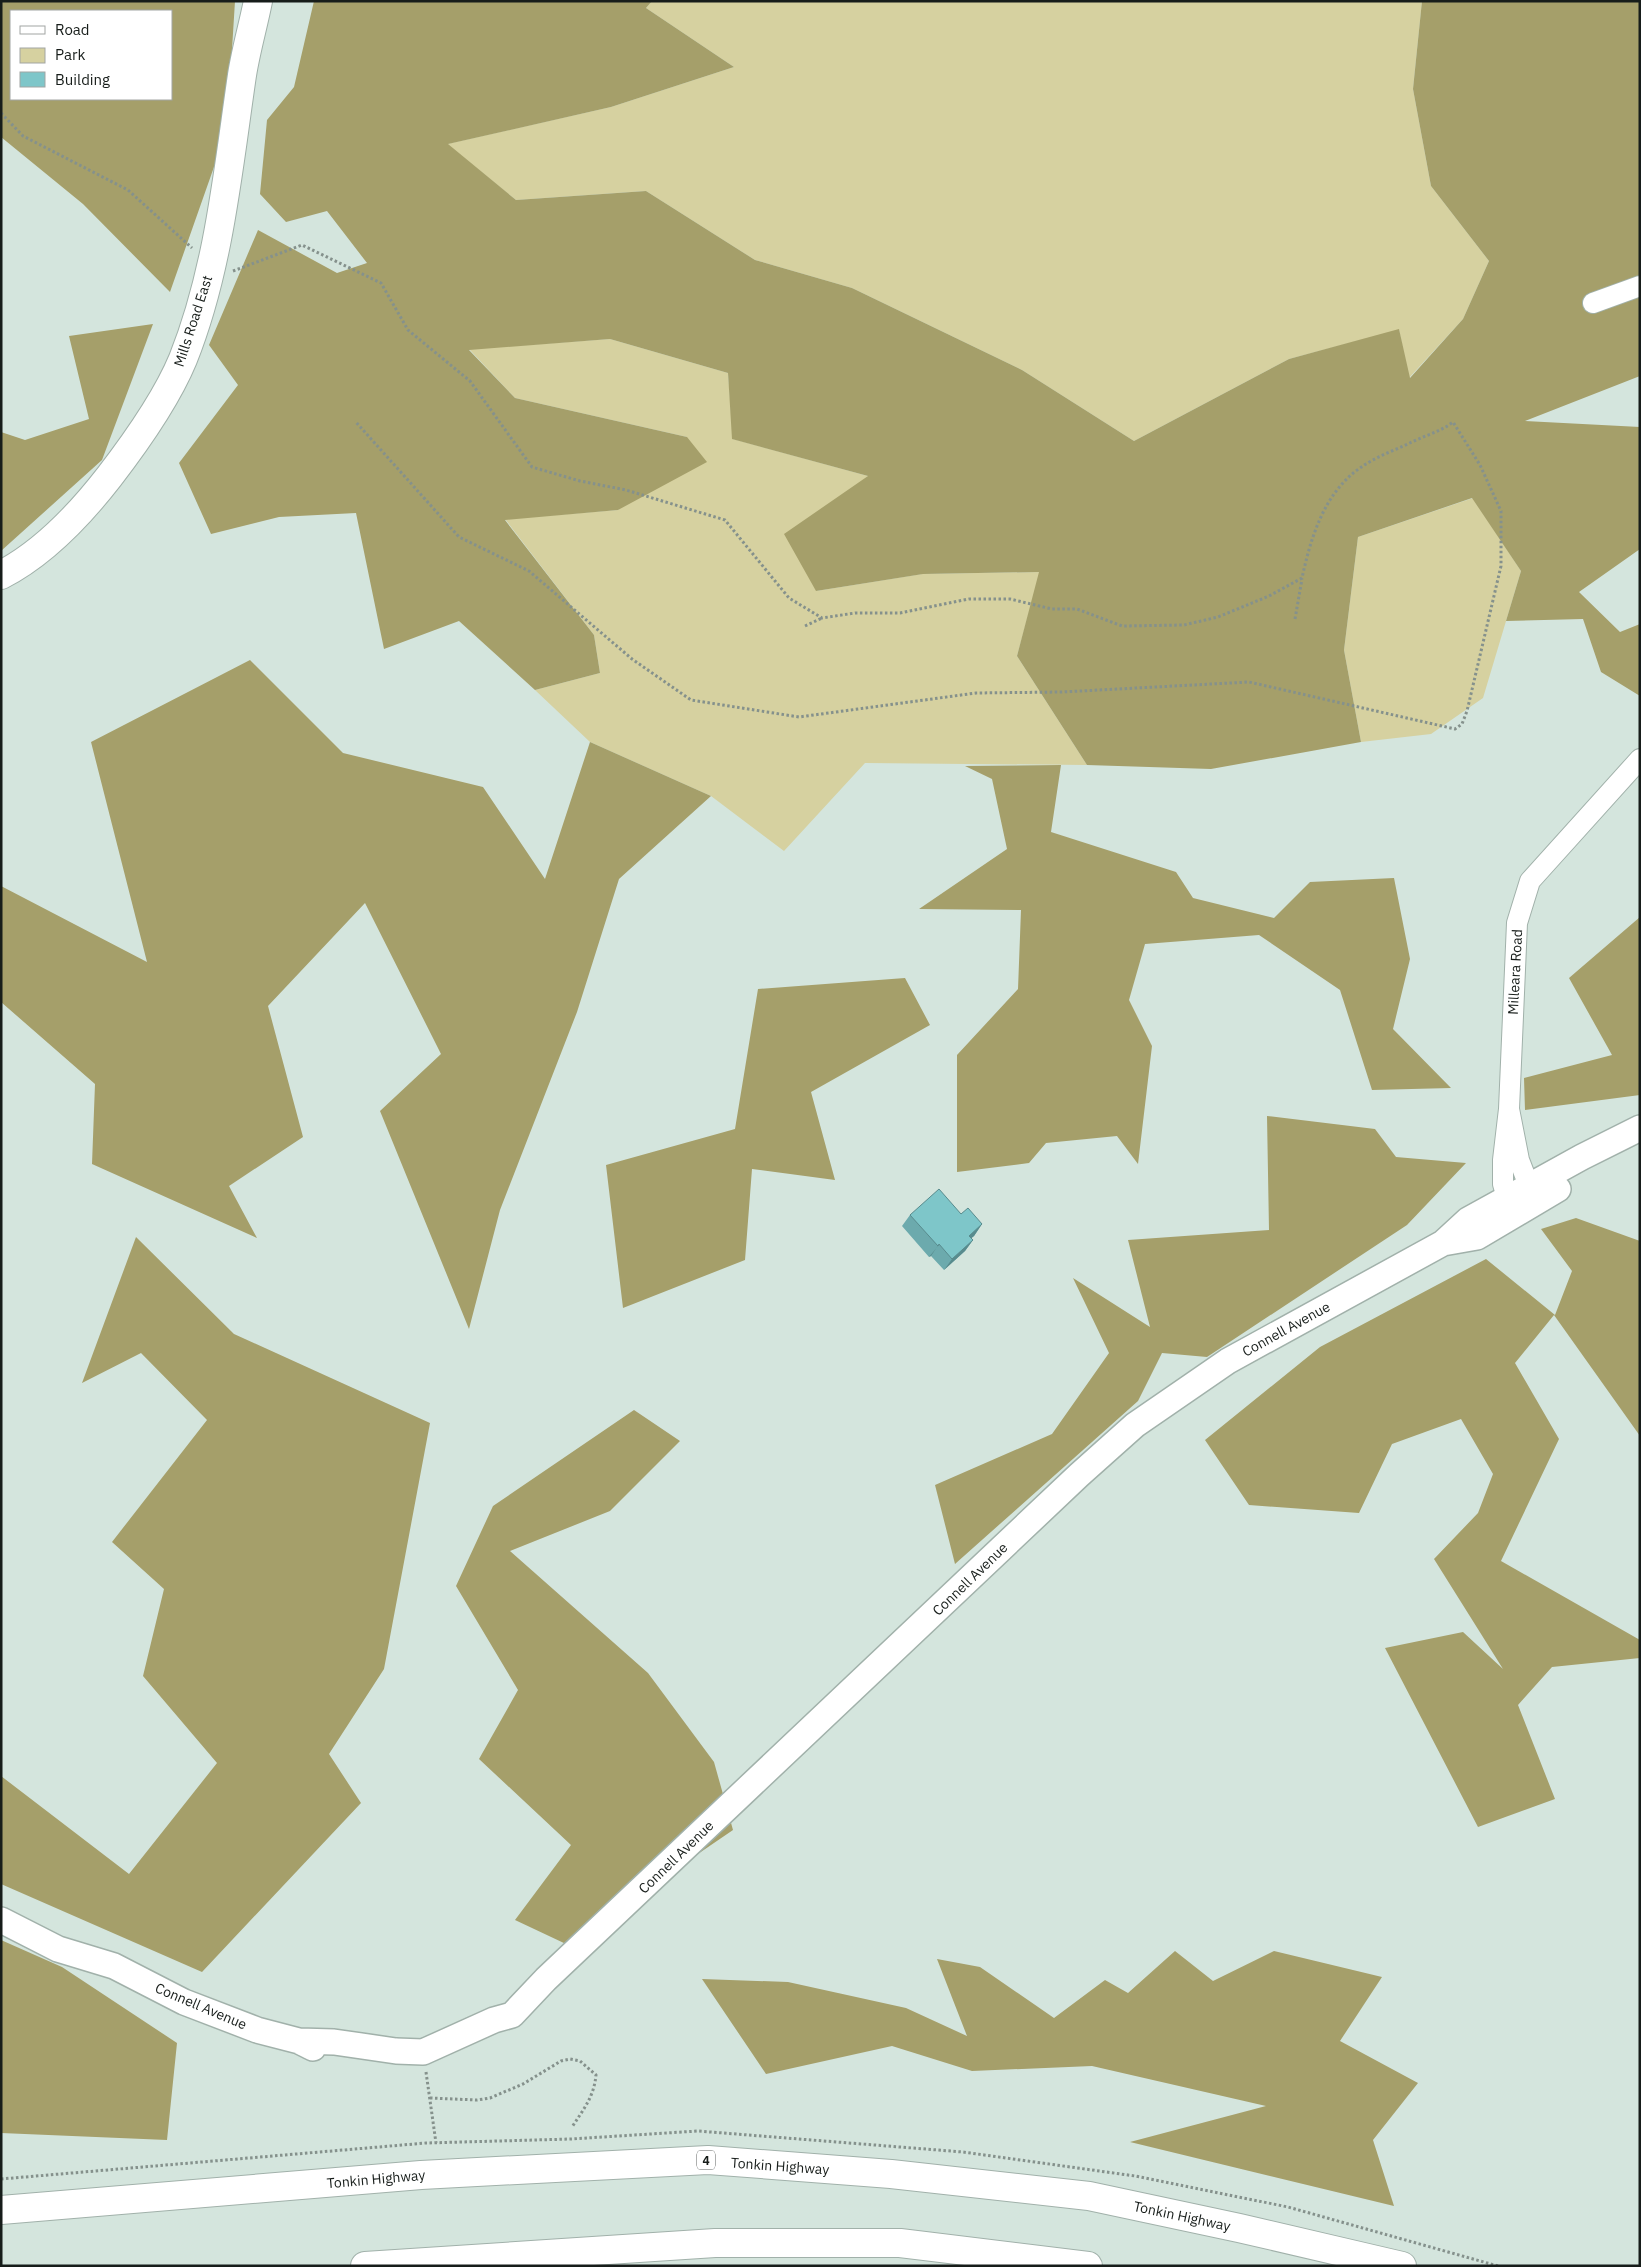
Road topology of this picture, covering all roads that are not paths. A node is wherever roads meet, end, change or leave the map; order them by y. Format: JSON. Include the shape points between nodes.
{"nodes":[{"id":1,"x":258,"y":1,"type":"edge"},
{"id":2,"x":1640,"y":286,"type":"edge"},
{"id":3,"x":1593,"y":303,"type":"dead end"},
{"id":4,"x":1,"y":575,"type":"edge"},
{"id":5,"x":1640,"y":759,"type":"edge"},
{"id":6,"x":1509,"y":1109,"type":"junction"},
{"id":7,"x":1636,"y":1131,"type":"edge"},
{"id":8,"x":1529,"y":1186,"type":"junction"},
{"id":9,"x":1514,"y":1204,"type":"junction"},
{"id":10,"x":1,"y":1914,"type":"edge"},
{"id":11,"x":1,"y":1920,"type":"edge"},
{"id":12,"x":105,"y":1962,"type":"junction"},
{"id":13,"x":1,"y":2210,"type":"edge"},
{"id":14,"x":365,"y":2266,"type":"edge"},
{"id":15,"x":1088,"y":2266,"type":"edge"},
{"id":16,"x":1402,"y":2266,"type":"edge"}],
"edges":[{"from":1,"to":4,"type":"main road","name":"Mills Road East","via":[[242,74],[234,140],[210,273],[183,360],[141,436],[85,508],[17,567]]},
{"from":2,"to":3,"type":"street"},
{"from":5,"to":6,"type":"street","name":"Milleara Road","via":[[1530,882],[1517,923]]},
{"from":6,"to":8,"type":"street","name":"Milleara Road","via":[[1519,1160]]},
{"from":6,"to":9,"type":"street","name":"Milleara Road","via":[[1503,1184]]},
{"from":7,"to":8,"type":"street","name":"Connell Avenue"},
{"from":7,"to":9,"type":"street","name":"Connell Avenue","via":[[1586,1172]]},
{"from":8,"to":9,"type":"street","name":"Connell Avenue"},
{"from":9,"to":12,"type":"street","name":"Connell Avenue","via":[[1477,1237],[1442,1243],[1228,1361],[1136,1425],[1079,1475],[546,1979],[512,2015],[423,2052],[300,2041],[257,2030],[184,2002]]},
{"from":10,"to":12,"type":"street","name":"Connell Avenue","via":[[63,1935]]},
{"from":11,"to":12,"type":"street","name":"Connell Avenue","via":[[58,1949]]},
{"from":13,"to":16,"type":"main road","name":"Tonkin Highway","number":"4","via":[[421,2175],[708,2160],[891,2174],[1089,2196]]},
{"from":14,"to":15,"type":"main road","via":[[725,2243],[900,2243]]}]}
